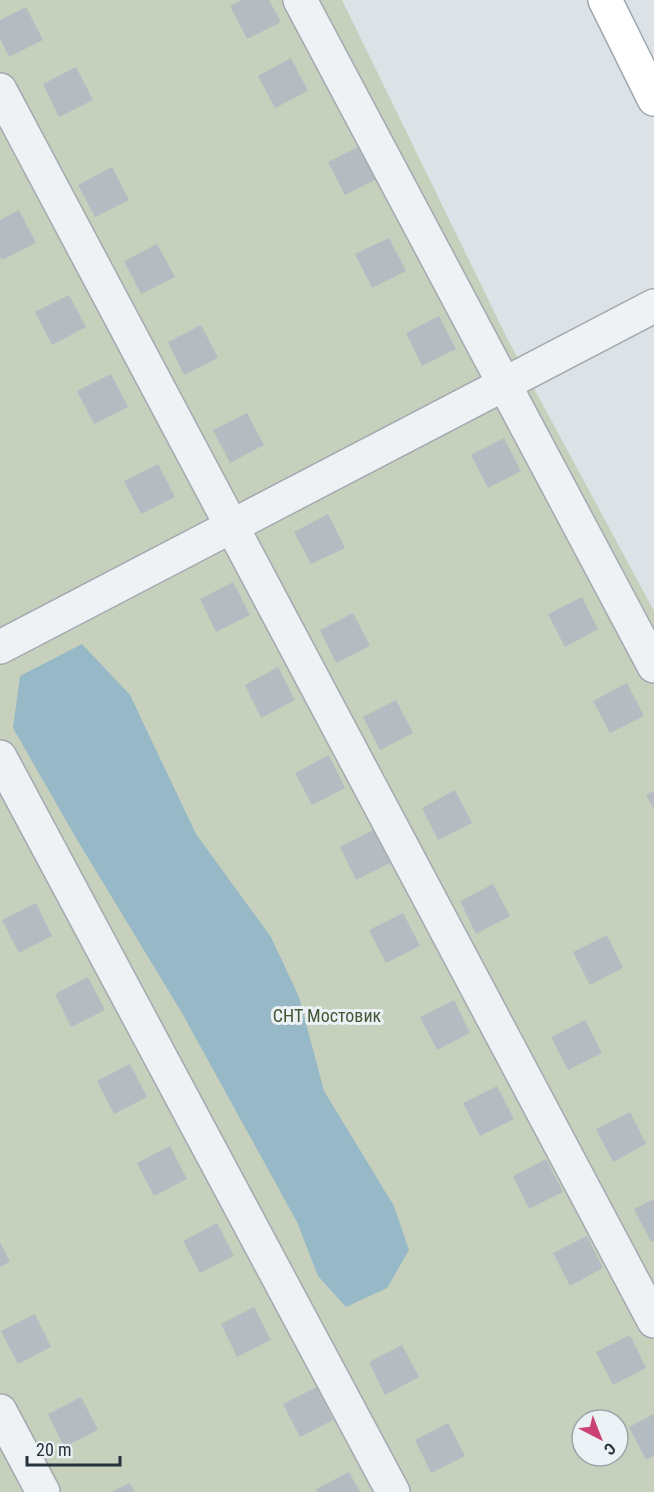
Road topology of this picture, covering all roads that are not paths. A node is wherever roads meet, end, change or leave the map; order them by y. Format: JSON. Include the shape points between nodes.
{"nodes":[{"id":1,"x":300,"y":0,"type":"edge"},
{"id":2,"x":604,"y":0,"type":"edge"},
{"id":3,"x":0,"y":90,"type":"edge"},
{"id":4,"x":654,"y":99,"type":"edge"},
{"id":5,"x":654,"y":306,"type":"edge"},
{"id":6,"x":503,"y":384,"type":"junction"},
{"id":7,"x":231,"y":526,"type":"junction"},
{"id":8,"x":0,"y":647,"type":"edge"},
{"id":9,"x":654,"y":666,"type":"edge"},
{"id":10,"x":0,"y":757,"type":"edge"},
{"id":11,"x":654,"y":1321,"type":"edge"},
{"id":12,"x":0,"y":1411,"type":"edge"},
{"id":13,"x":43,"y":1492,"type":"edge"},
{"id":14,"x":393,"y":1492,"type":"edge"}],
"edges":[{"from":1,"to":6,"type":"lane"},
{"from":2,"to":4,"type":"main road"},
{"from":3,"to":7,"type":"lane"},
{"from":5,"to":6,"type":"lane"},
{"from":6,"to":7,"type":"lane"},
{"from":6,"to":9,"type":"lane"},
{"from":7,"to":8,"type":"lane"},
{"from":7,"to":11,"type":"lane"},
{"from":10,"to":14,"type":"lane"},
{"from":12,"to":13,"type":"lane"}]}
